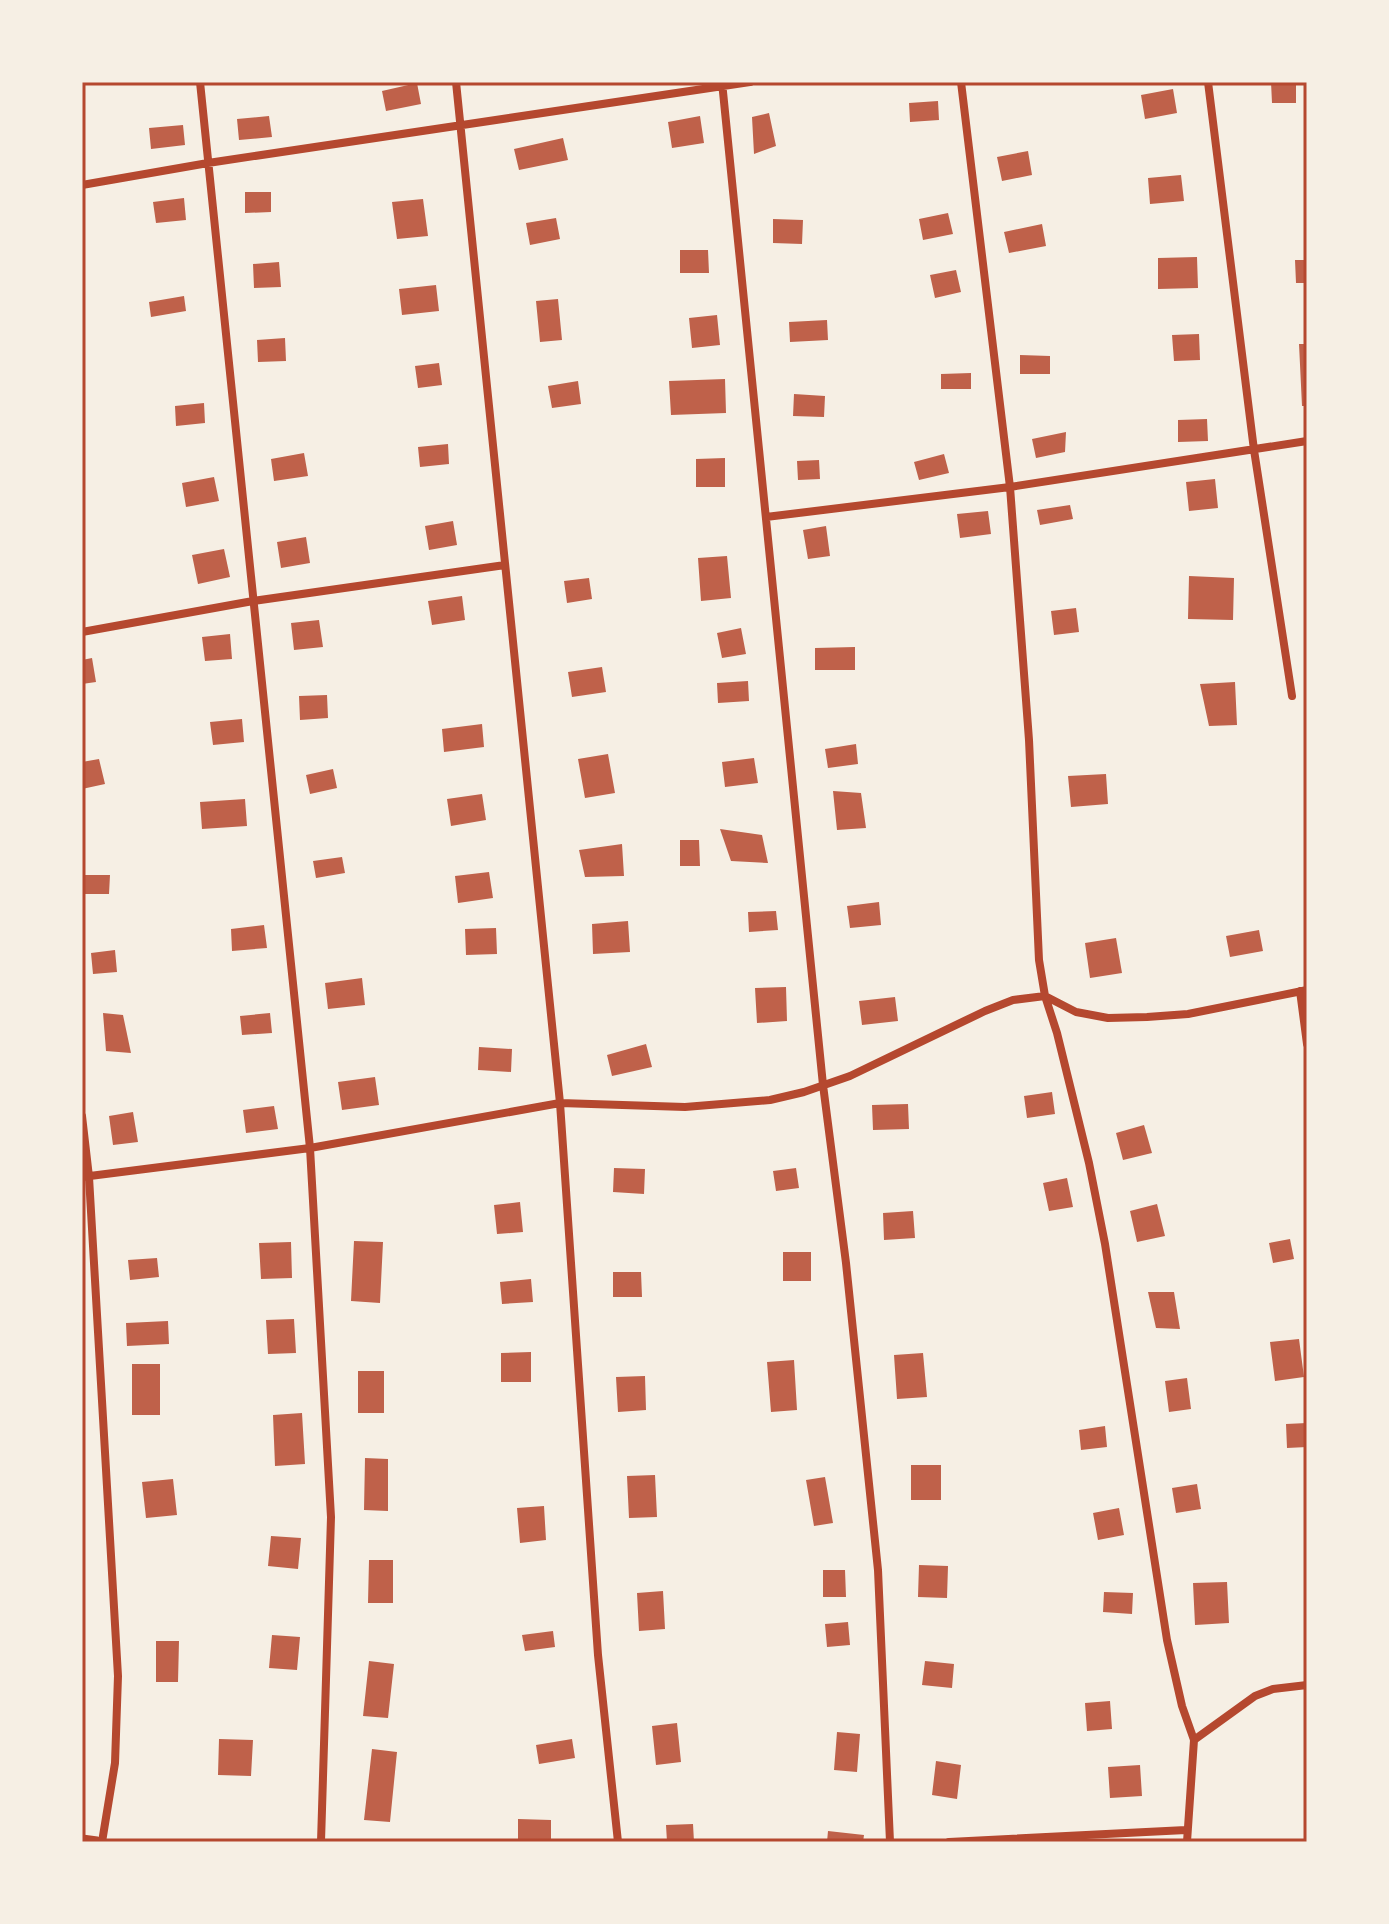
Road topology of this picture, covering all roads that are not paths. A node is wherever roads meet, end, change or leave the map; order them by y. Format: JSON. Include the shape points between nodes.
{"nodes":[{"id":1,"x":200,"y":82,"type":"edge"},
{"id":2,"x":456,"y":82,"type":"edge"},
{"id":3,"x":750,"y":82,"type":"edge"},
{"id":4,"x":961,"y":82,"type":"edge"},
{"id":5,"x":1208,"y":82,"type":"edge"},
{"id":6,"x":723,"y":84,"type":"edge"},
{"id":7,"x":462,"y":126,"type":"junction"},
{"id":8,"x":208,"y":163,"type":"junction"},
{"id":9,"x":82,"y":185,"type":"edge"},
{"id":10,"x":1307,"y":441,"type":"edge"},
{"id":11,"x":1254,"y":450,"type":"junction"},
{"id":12,"x":1010,"y":487,"type":"junction"},
{"id":13,"x":766,"y":517,"type":"junction"},
{"id":14,"x":505,"y":565,"type":"junction"},
{"id":15,"x":253,"y":601,"type":"junction"},
{"id":16,"x":82,"y":632,"type":"edge"},
{"id":17,"x":1292,"y":696,"type":"dead end"},
{"id":18,"x":1304,"y":990,"type":"edge"},
{"id":19,"x":1045,"y":996,"type":"junction"},
{"id":20,"x":1307,"y":1044,"type":"edge"},
{"id":21,"x":823,"y":1085,"type":"junction"},
{"id":22,"x":560,"y":1103,"type":"junction"},
{"id":23,"x":82,"y":1116,"type":"edge"},
{"id":24,"x":310,"y":1148,"type":"junction"},
{"id":25,"x":86,"y":1177,"type":"edge"},
{"id":26,"x":1307,"y":1685,"type":"edge"},
{"id":27,"x":1194,"y":1740,"type":"junction"},
{"id":28,"x":1186,"y":1830,"type":"junction"},
{"id":29,"x":82,"y":1840,"type":"edge"},
{"id":30,"x":100,"y":1842,"type":"edge"},
{"id":31,"x":321,"y":1842,"type":"edge"},
{"id":32,"x":618,"y":1842,"type":"edge"},
{"id":33,"x":890,"y":1842,"type":"edge"},
{"id":34,"x":949,"y":1842,"type":"edge"},
{"id":35,"x":1187,"y":1842,"type":"edge"}],
"edges":[{"from":1,"to":8,"type":"street"},
{"from":2,"to":7,"type":"street"},
{"from":3,"to":6,"type":"street"},
{"from":4,"to":12,"type":"street"},
{"from":5,"to":11,"type":"street"},
{"from":6,"to":7,"type":"street"},
{"from":6,"to":13,"type":"street"},
{"from":7,"to":8,"type":"street"},
{"from":7,"to":14,"type":"street"},
{"from":8,"to":9,"type":"street"},
{"from":8,"to":15,"type":"street"},
{"from":10,"to":11,"type":"street"},
{"from":11,"to":12,"type":"street"},
{"from":11,"to":17,"type":"street"},
{"from":12,"to":13,"type":"street"},
{"from":12,"to":19,"type":"street"},
{"from":13,"to":21,"type":"street"},
{"from":14,"to":15,"type":"street"},
{"from":14,"to":22,"type":"street"},
{"from":15,"to":16,"type":"street"},
{"from":15,"to":24,"type":"street"},
{"from":18,"to":19,"type":"street","via":[[1188,1014],[1108,1018],[1076,1012]]},
{"from":18,"to":20,"type":"street"},
{"from":19,"to":21,"type":"street","via":[[985,1011]]},
{"from":19,"to":27,"type":"street","via":[[1089,1163],[1167,1640]]},
{"from":21,"to":22,"type":"street","via":[[733,1104]]},
{"from":21,"to":33,"type":"street","via":[[878,1570]]},
{"from":22,"to":24,"type":"street"},
{"from":22,"to":32,"type":"street","via":[[598,1655]]},
{"from":23,"to":25,"type":"street"},
{"from":24,"to":25,"type":"street"},
{"from":24,"to":31,"type":"street","via":[[331,1517]]},
{"from":25,"to":30,"type":"street","via":[[118,1676],[115,1763]]},
{"from":26,"to":27,"type":"street","via":[[1255,1696]]},
{"from":27,"to":28,"type":"street"},
{"from":28,"to":34,"type":"street"},
{"from":28,"to":35,"type":"street"},
{"from":29,"to":30,"type":"street"}]}
